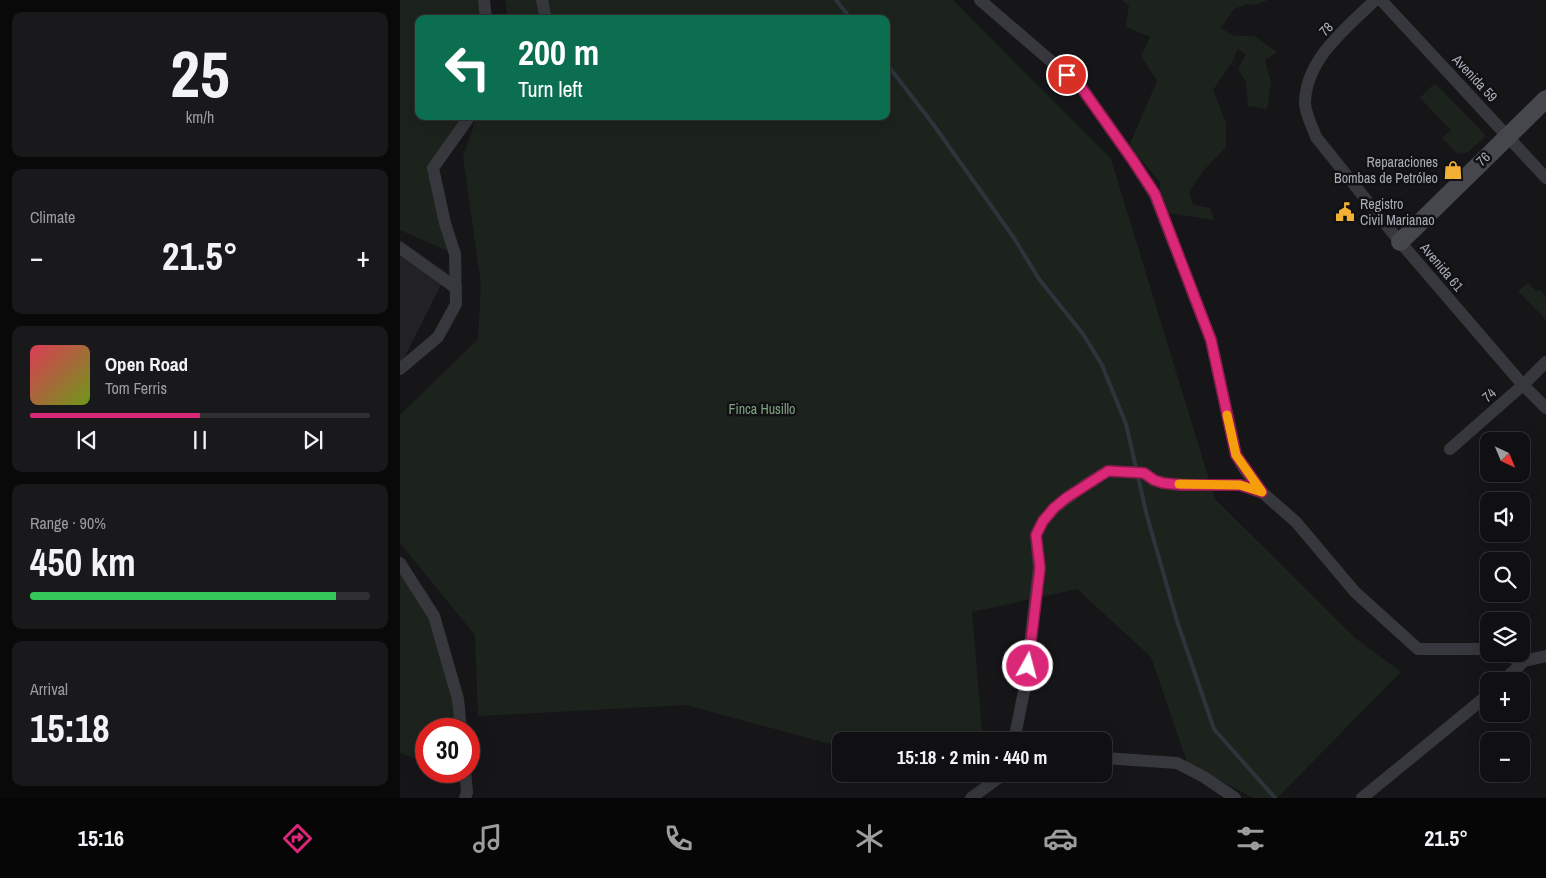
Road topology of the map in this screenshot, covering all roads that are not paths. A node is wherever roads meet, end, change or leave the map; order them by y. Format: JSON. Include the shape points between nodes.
{"nodes":[{"id":1,"x":484,"y":0,"type":"edge"},
{"id":2,"x":542,"y":0,"type":"edge"},
{"id":3,"x":980,"y":0,"type":"edge"},
{"id":4,"x":1375,"y":0,"type":"edge"},
{"id":5,"x":1381,"y":0,"type":"edge"},
{"id":6,"x":486,"y":15,"type":"edge"},
{"id":7,"x":545,"y":15,"type":"edge"},
{"id":8,"x":1307,"y":84,"type":"joint"},
{"id":9,"x":1546,"y":98,"type":"edge"},
{"id":10,"x":467,"y":120,"type":"edge"},
{"id":11,"x":1508,"y":136,"type":"junction"},
{"id":12,"x":1546,"y":178,"type":"edge"},
{"id":13,"x":1400,"y":242,"type":"junction"},
{"id":14,"x":400,"y":248,"type":"edge"},
{"id":15,"x":456,"y":288,"type":"junction"},
{"id":16,"x":1546,"y":362,"type":"edge"},
{"id":17,"x":400,"y":368,"type":"edge"},
{"id":18,"x":1523,"y":385,"type":"junction"},
{"id":19,"x":1546,"y":408,"type":"edge"},
{"id":20,"x":1450,"y":449,"type":"dead end"},
{"id":21,"x":1262,"y":492,"type":"junction"},
{"id":22,"x":400,"y":563,"type":"edge"},
{"id":23,"x":1480,"y":649,"type":"edge"},
{"id":24,"x":1546,"y":656,"type":"edge"},
{"id":25,"x":1530,"y":660,"type":"edge"},
{"id":26,"x":1523,"y":662,"type":"edge"},
{"id":27,"x":1512,"y":672,"type":"edge"},
{"id":28,"x":1480,"y":701,"type":"edge"},
{"id":29,"x":460,"y":718,"type":"edge"},
{"id":30,"x":1016,"y":732,"type":"edge"},
{"id":31,"x":1112,"y":759,"type":"edge"},
{"id":32,"x":993,"y":782,"type":"edge"},
{"id":33,"x":466,"y":783,"type":"edge"},
{"id":34,"x":465,"y":798,"type":"edge"},
{"id":35,"x":971,"y":798,"type":"edge"},
{"id":36,"x":1235,"y":798,"type":"edge"},
{"id":37,"x":1362,"y":798,"type":"edge"}],
"edges":[{"from":1,"to":6,"type":"street"},
{"from":2,"to":7,"type":"street"},
{"from":3,"to":21,"type":"street","via":[[1081,87],[1155,194],[1211,340],[1236,455]]},
{"from":4,"to":8,"type":"street","name":"78","via":[[1316,63]]},
{"from":5,"to":11,"type":"street","name":"Avenida 59"},
{"from":8,"to":13,"type":"street","name":"Avenida 61","via":[[1305,105],[1316,137]]},
{"from":9,"to":11,"type":"street","name":"76"},
{"from":10,"to":15,"type":"street","via":[[433,168],[455,254]]},
{"from":11,"to":12,"type":"street","name":"Avenida 59"},
{"from":11,"to":13,"type":"street","name":"76"},
{"from":13,"to":18,"type":"street","name":"Avenida 61"},
{"from":14,"to":15,"type":"street"},
{"from":15,"to":17,"type":"street","via":[[456,304],[438,337]]},
{"from":16,"to":18,"type":"street","name":"74"},
{"from":18,"to":19,"type":"street","name":"Avenida 61"},
{"from":18,"to":20,"type":"street","name":"74"},
{"from":21,"to":23,"type":"street","via":[[1296,522],[1355,592],[1418,649]]},
{"from":21,"to":30,"type":"street","via":[[1240,485],[1163,483],[1138,473],[1108,471],[1054,508],[1036,535],[1040,568]]},
{"from":22,"to":29,"type":"street","via":[[434,616],[458,699]]},
{"from":24,"to":25,"type":"street"},
{"from":26,"to":27,"type":"street"},
{"from":28,"to":37,"type":"street"},
{"from":31,"to":36,"type":"street","via":[[1176,763],[1204,776]]},
{"from":32,"to":35,"type":"street"},
{"from":33,"to":34,"type":"street"}]}
